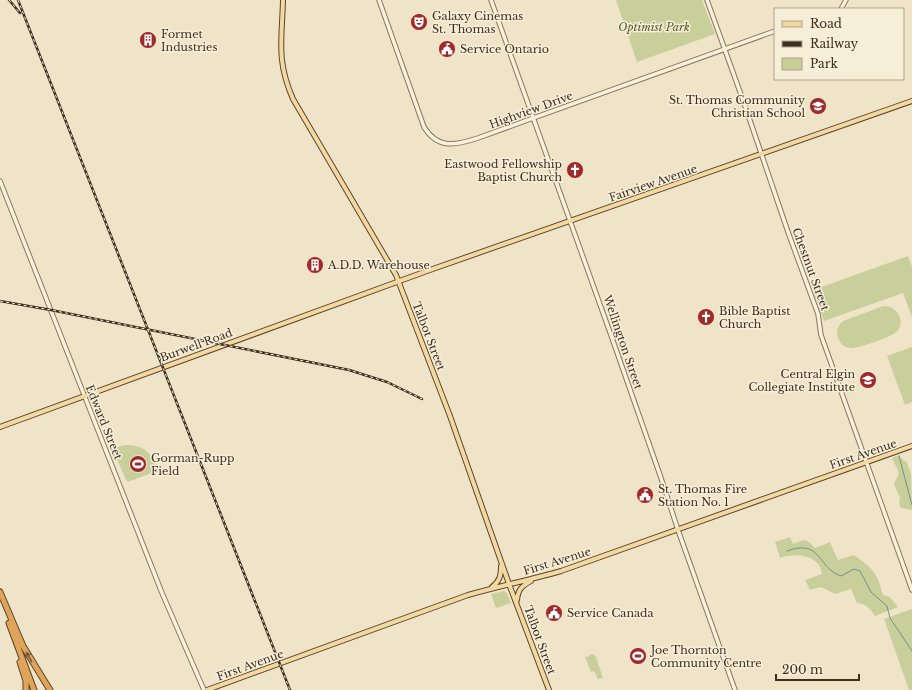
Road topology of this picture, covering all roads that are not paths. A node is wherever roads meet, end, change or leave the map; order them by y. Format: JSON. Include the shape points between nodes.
{"nodes":[{"id":1,"x":283,"y":0,"type":"edge"},
{"id":2,"x":379,"y":0,"type":"edge"},
{"id":3,"x":491,"y":0,"type":"edge"},
{"id":4,"x":707,"y":0,"type":"edge"},
{"id":5,"x":774,"y":31,"type":"edge"},
{"id":6,"x":725,"y":49,"type":"junction"},
{"id":7,"x":912,"y":101,"type":"edge"},
{"id":8,"x":533,"y":118,"type":"junction"},
{"id":9,"x":762,"y":154,"type":"junction"},
{"id":10,"x":0,"y":181,"type":"edge"},
{"id":11,"x":570,"y":221,"type":"junction"},
{"id":12,"x":399,"y":281,"type":"junction"},
{"id":13,"x":84,"y":396,"type":"junction"},
{"id":14,"x":0,"y":427,"type":"edge"},
{"id":15,"x":912,"y":446,"type":"edge"},
{"id":16,"x":867,"y":462,"type":"junction"},
{"id":17,"x":678,"y":530,"type":"junction"},
{"id":18,"x":501,"y":561,"type":"junction"},
{"id":19,"x":534,"y":578,"type":"junction"},
{"id":20,"x":509,"y":584,"type":"junction"},
{"id":21,"x":492,"y":588,"type":"junction"},
{"id":22,"x":912,"y":590,"type":"edge"},
{"id":23,"x":0,"y":592,"type":"edge"},
{"id":24,"x":0,"y":597,"type":"edge"},
{"id":25,"x":517,"y":602,"type":"junction"},
{"id":26,"x":10,"y":625,"type":"junction"},
{"id":27,"x":26,"y":690,"type":"edge"},
{"id":28,"x":34,"y":690,"type":"edge"},
{"id":29,"x":50,"y":690,"type":"edge"},
{"id":30,"x":206,"y":690,"type":"edge"},
{"id":31,"x":549,"y":690,"type":"edge"},
{"id":32,"x":735,"y":690,"type":"edge"}],
"edges":[{"from":1,"to":12,"type":"main road","name":"Talbot Street","via":[[280,35],[282,67],[288,88]]},
{"from":2,"to":8,"type":"street","name":"Highview Drive","via":[[422,124],[433,138],[443,143],[459,144]]},
{"from":3,"to":8,"type":"street","name":"Wellington Street"},
{"from":4,"to":6,"type":"street","name":"Chestnut Street"},
{"from":5,"to":6,"type":"street","name":"Highview Drive"},
{"from":6,"to":8,"type":"street","name":"Highview Drive"},
{"from":6,"to":9,"type":"street","name":"Chestnut Street"},
{"from":7,"to":9,"type":"main road","name":"Fairview Avenue"},
{"from":8,"to":11,"type":"street","name":"Wellington Street"},
{"from":9,"to":11,"type":"main road","name":"Fairview Avenue"},
{"from":9,"to":16,"type":"street","name":"Chestnut Street","via":[[818,314],[821,335]]},
{"from":10,"to":13,"type":"street","name":"Edward Street"},
{"from":11,"to":12,"type":"main road","name":"Fairview Avenue"},
{"from":11,"to":17,"type":"street","name":"Wellington Street"},
{"from":12,"to":13,"type":"main road","name":"Burwell Road"},
{"from":12,"to":18,"type":"main road","name":"Talbot Street"},
{"from":13,"to":14,"type":"main road","name":"Burwell Road"},
{"from":13,"to":30,"type":"street","name":"Edward Street","via":[[173,620]]},
{"from":15,"to":16,"type":"main road","name":"First Avenue"},
{"from":16,"to":17,"type":"main road","name":"First Avenue"},
{"from":16,"to":22,"type":"street","name":"Chestnut Street"},
{"from":17,"to":19,"type":"main road","name":"First Avenue"},
{"from":17,"to":32,"type":"street","name":"Wellington Street"},
{"from":18,"to":20,"type":"main road","name":"Talbot Street"},
{"from":18,"to":21,"type":"main road","via":[[501,574]]},
{"from":19,"to":20,"type":"main road","name":"First Avenue"},
{"from":19,"to":25,"type":"main road","via":[[520,588]]},
{"from":20,"to":21,"type":"main road","name":"First Avenue"},
{"from":20,"to":25,"type":"main road","name":"Talbot Street"},
{"from":21,"to":30,"type":"main road","name":"First Avenue"},
{"from":29,"to":23,"type":"highway","one_way":true,"via":[[23,646]]},
{"from":24,"to":26,"type":"highway"},
{"from":25,"to":31,"type":"main road","name":"Talbot Street"},
{"from":26,"to":27,"type":"highway"},
{"from":26,"to":28,"type":"highway"}]}
